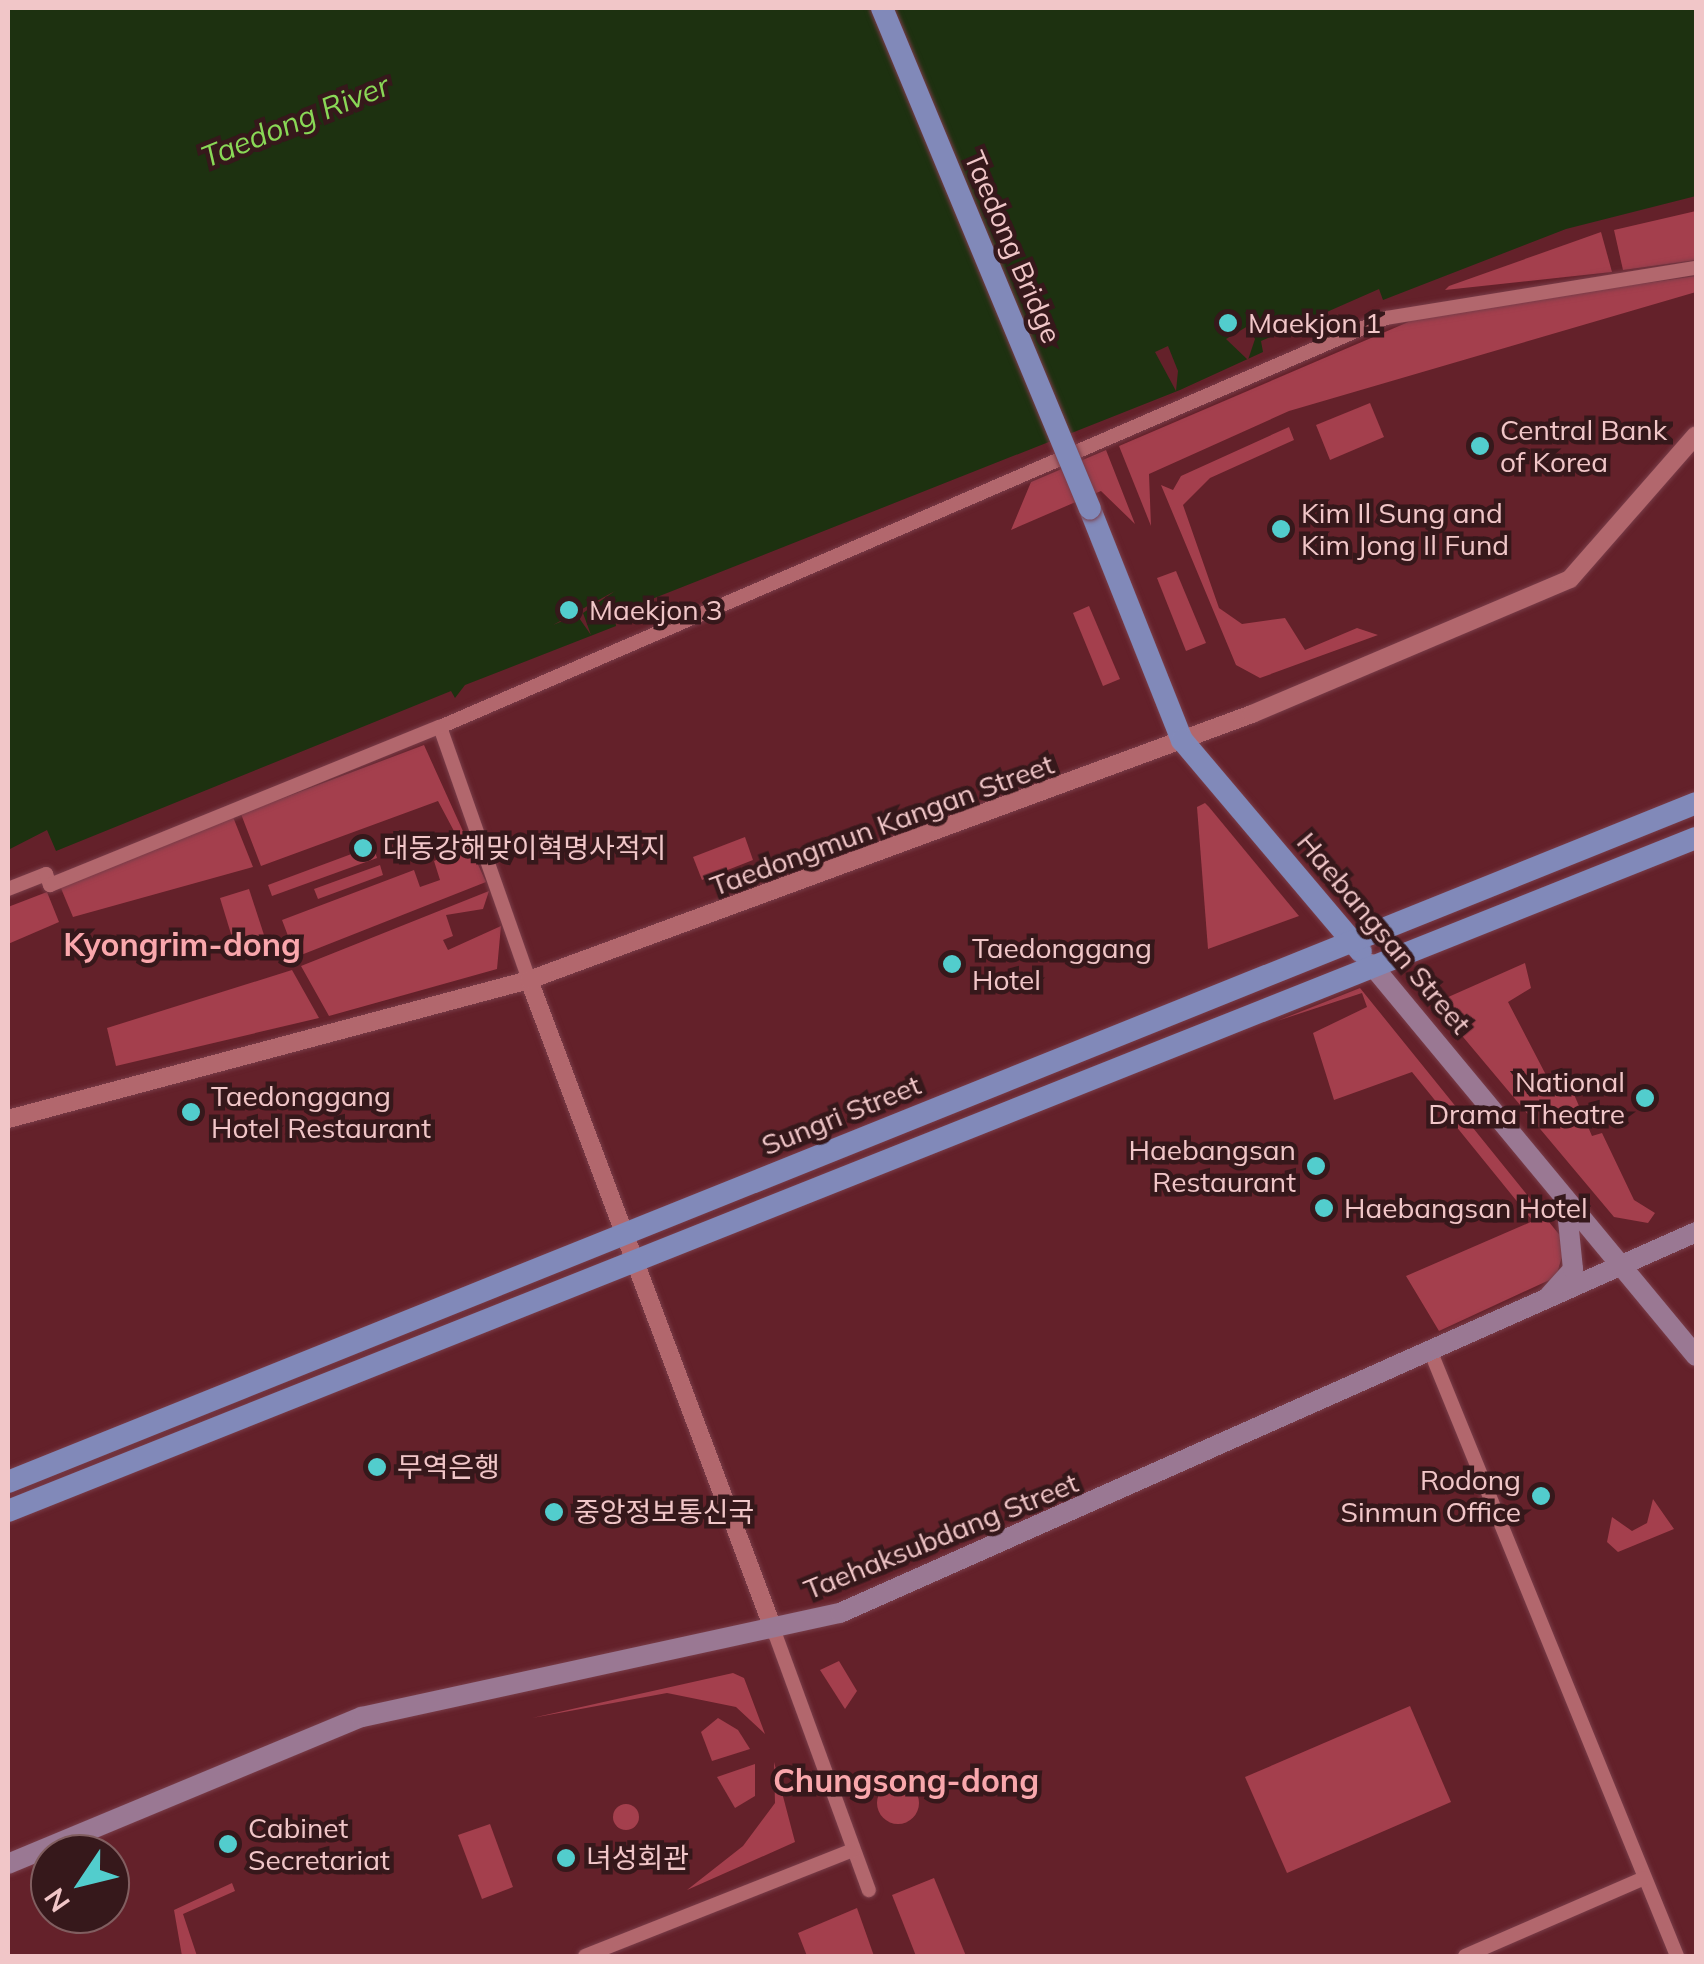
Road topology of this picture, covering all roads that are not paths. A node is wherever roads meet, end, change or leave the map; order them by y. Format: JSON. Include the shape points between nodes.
{"nodes":[{"id":1,"x":882,"y":8,"type":"edge"},
{"id":2,"x":1696,"y":268,"type":"edge"},
{"id":3,"x":1696,"y":435,"type":"edge"},
{"id":4,"x":1090,"y":509,"type":"joint"},
{"id":5,"x":440,"y":727,"type":"junction"},
{"id":6,"x":1182,"y":740,"type":"junction"},
{"id":7,"x":1696,"y":803,"type":"edge"},
{"id":8,"x":1696,"y":838,"type":"edge"},
{"id":9,"x":8,"y":889,"type":"edge"},
{"id":10,"x":1353,"y":942,"type":"junction"},
{"id":11,"x":1371,"y":964,"type":"junction"},
{"id":12,"x":529,"y":980,"type":"junction"},
{"id":13,"x":8,"y":1119,"type":"edge"},
{"id":14,"x":1564,"y":1195,"type":"junction"},
{"id":15,"x":1696,"y":1232,"type":"edge"},
{"id":16,"x":620,"y":1235,"type":"junction"},
{"id":17,"x":631,"y":1262,"type":"junction"},
{"id":18,"x":1625,"y":1266,"type":"junction"},
{"id":19,"x":1527,"y":1314,"type":"junction"},
{"id":20,"x":1432,"y":1355,"type":"junction"},
{"id":21,"x":1696,"y":1356,"type":"edge"},
{"id":22,"x":8,"y":1482,"type":"edge"},
{"id":23,"x":8,"y":1512,"type":"edge"},
{"id":24,"x":774,"y":1631,"type":"junction"},
{"id":25,"x":853,"y":1850,"type":"junction"},
{"id":26,"x":8,"y":1864,"type":"edge"},
{"id":27,"x":1644,"y":1878,"type":"junction"},
{"id":28,"x":869,"y":1890,"type":"dead end"},
{"id":29,"x":585,"y":1956,"type":"edge"},
{"id":30,"x":1465,"y":1956,"type":"edge"},
{"id":31,"x":1677,"y":1956,"type":"edge"}],
"edges":[{"from":1,"to":4,"type":"main road","name":"Taedong Bridge","bridge":true},
{"from":2,"to":5,"type":"street","via":[[1386,318]]},
{"from":3,"to":6,"type":"street","name":"Taedongmun Kangan Street","via":[[1595,557],[1548,593]]},
{"from":4,"to":6,"type":"main road","name":"Haebangsan Street"},
{"from":5,"to":9,"type":"street","via":[[50,886],[46,874]]},
{"from":5,"to":12,"type":"street"},
{"from":6,"to":10,"type":"main road","name":"Haebangsan Street"},
{"from":6,"to":12,"type":"street","name":"Taedongmun Kangan Street"},
{"from":7,"to":10,"type":"main road","name":"Sungri Street"},
{"from":8,"to":11,"type":"main road","name":"Sungri Street"},
{"from":10,"to":11,"type":"main road","name":"Haebangsan Street"},
{"from":10,"to":16,"type":"main road","name":"Sungri Street"},
{"from":11,"to":14,"type":"main road","name":"Haebangsan Street"},
{"from":11,"to":17,"type":"main road","name":"Sungri Street"},
{"from":12,"to":13,"type":"street","name":"Taedongmun Kangan Street"},
{"from":12,"to":16,"type":"street"},
{"from":14,"to":18,"type":"main road","name":"Haebangsan Street"},
{"from":14,"to":19,"type":"main road","via":[[1576,1236],[1573,1269]]},
{"from":15,"to":18,"type":"main road","name":"Taehaksubdang Street"},
{"from":16,"to":17,"type":"street"},
{"from":16,"to":22,"type":"main road","name":"Sungri Street"},
{"from":17,"to":23,"type":"main road","name":"Sungri Street"},
{"from":17,"to":24,"type":"street"},
{"from":18,"to":19,"type":"main road","name":"Taehaksubdang Street"},
{"from":18,"to":21,"type":"main road","name":"Haebangsan Street"},
{"from":19,"to":20,"type":"main road","name":"Taehaksubdang Street"},
{"from":20,"to":24,"type":"main road","name":"Taehaksubdang Street","via":[[840,1612]]},
{"from":20,"to":27,"type":"street"},
{"from":24,"to":25,"type":"street"},
{"from":24,"to":26,"type":"main road","name":"Taehaksubdang Street","via":[[362,1717]]},
{"from":25,"to":28,"type":"street"},
{"from":25,"to":29,"type":"street"},
{"from":27,"to":30,"type":"street"},
{"from":27,"to":31,"type":"street"}]}
